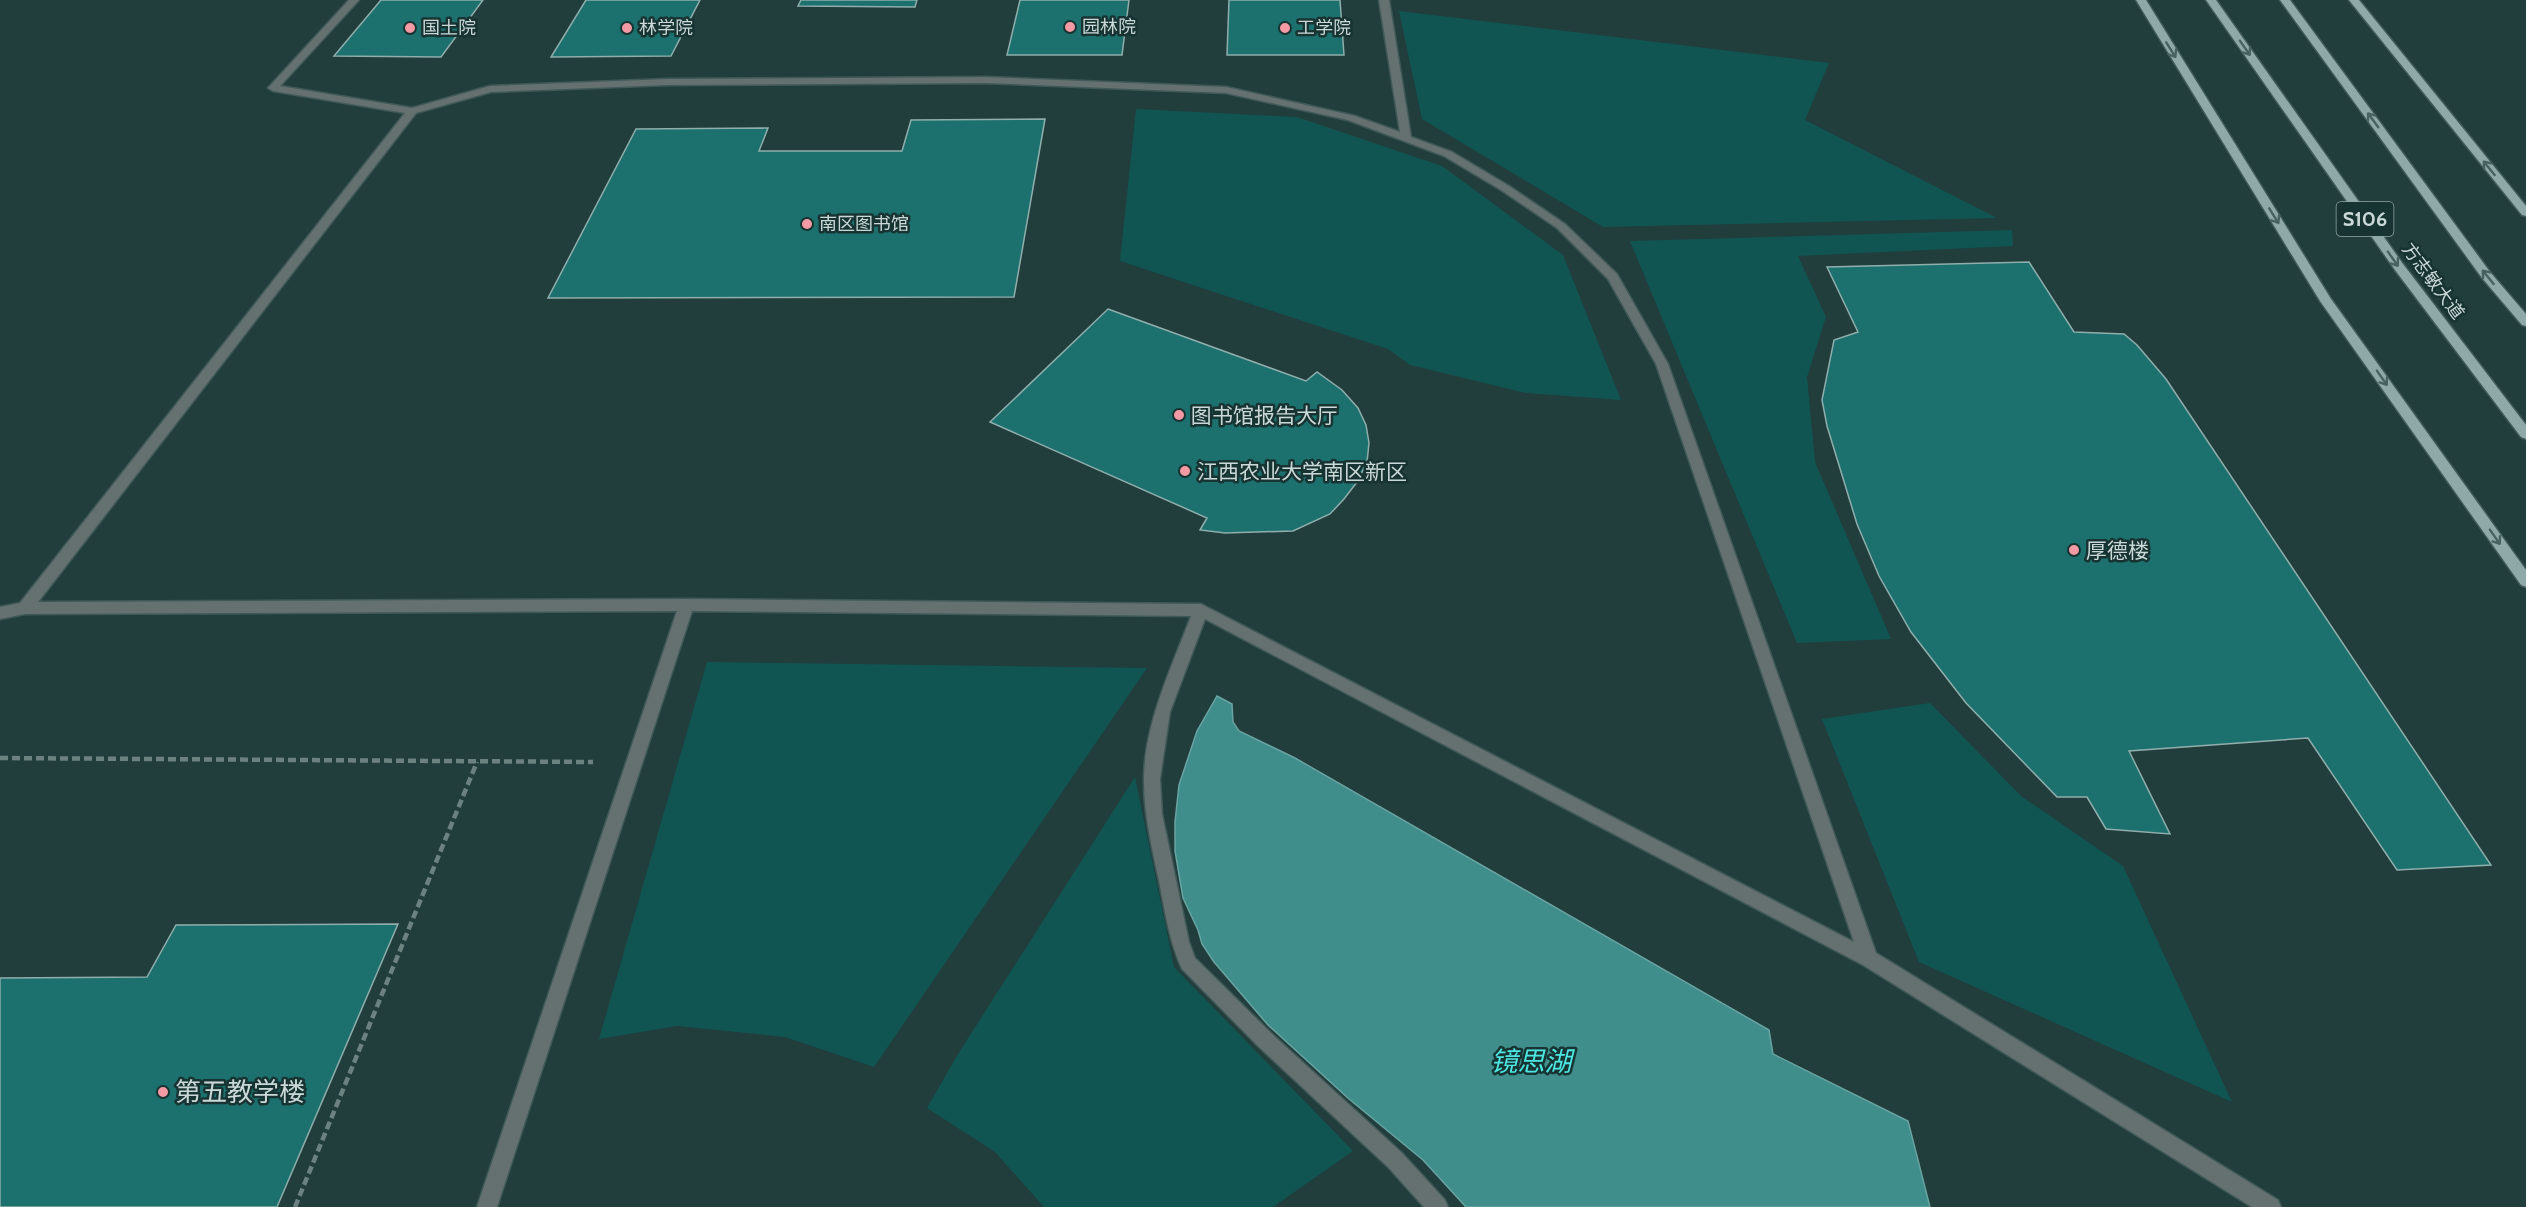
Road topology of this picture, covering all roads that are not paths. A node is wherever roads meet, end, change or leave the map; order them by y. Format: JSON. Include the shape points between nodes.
{"nodes":[{"id":1,"x":354,"y":0,"type":"edge"},
{"id":2,"x":1384,"y":0,"type":"edge"},
{"id":3,"x":2141,"y":0,"type":"edge"},
{"id":4,"x":2211,"y":0,"type":"edge"},
{"id":5,"x":2285,"y":0,"type":"edge"},
{"id":6,"x":2354,"y":0,"type":"edge"},
{"id":7,"x":412,"y":111,"type":"junction"},
{"id":8,"x":1406,"y":138,"type":"junction"},
{"id":9,"x":2526,"y":213,"type":"edge"},
{"id":10,"x":2526,"y":322,"type":"edge"},
{"id":11,"x":2526,"y":434,"type":"edge"},
{"id":12,"x":2526,"y":581,"type":"edge"},
{"id":13,"x":686,"y":605,"type":"junction"},
{"id":14,"x":26,"y":608,"type":"junction"},
{"id":15,"x":1201,"y":610,"type":"junction"},
{"id":16,"x":0,"y":613,"type":"edge"},
{"id":17,"x":1869,"y":959,"type":"junction"},
{"id":18,"x":487,"y":1207,"type":"edge"},
{"id":19,"x":1438,"y":1207,"type":"edge"},
{"id":20,"x":2271,"y":1207,"type":"edge"}],
"edges":[{"from":1,"to":7,"type":"street","via":[[273,88]]},
{"from":2,"to":8,"type":"street"},
{"from":3,"to":12,"type":"main road","one_way":true,"via":[[2326,300]]},
{"from":4,"to":11,"type":"main road","name":"方志敏大道","number":"S106","one_way":true,"via":[[2399,267]]},
{"from":10,"to":5,"type":"main road","number":"S106","one_way":true,"via":[[2486,275]]},
{"from":9,"to":6,"type":"main road","one_way":true},
{"from":7,"to":8,"type":"street","via":[[490,89],[668,82],[985,80],[1226,90],[1351,118]]},
{"from":7,"to":14,"type":"street"},
{"from":8,"to":17,"type":"street","via":[[1448,154],[1537,208],[1593,257],[1624,293],[1662,364]]},
{"from":13,"to":14,"type":"street"},
{"from":13,"to":15,"type":"street"},
{"from":13,"to":18,"type":"street"},
{"from":14,"to":16,"type":"street"},
{"from":15,"to":17,"type":"street"},
{"from":15,"to":19,"type":"street","via":[[1162,712],[1152,779],[1154,814],[1180,942],[1188,963],[1395,1160]]},
{"from":17,"to":20,"type":"street"}]}
